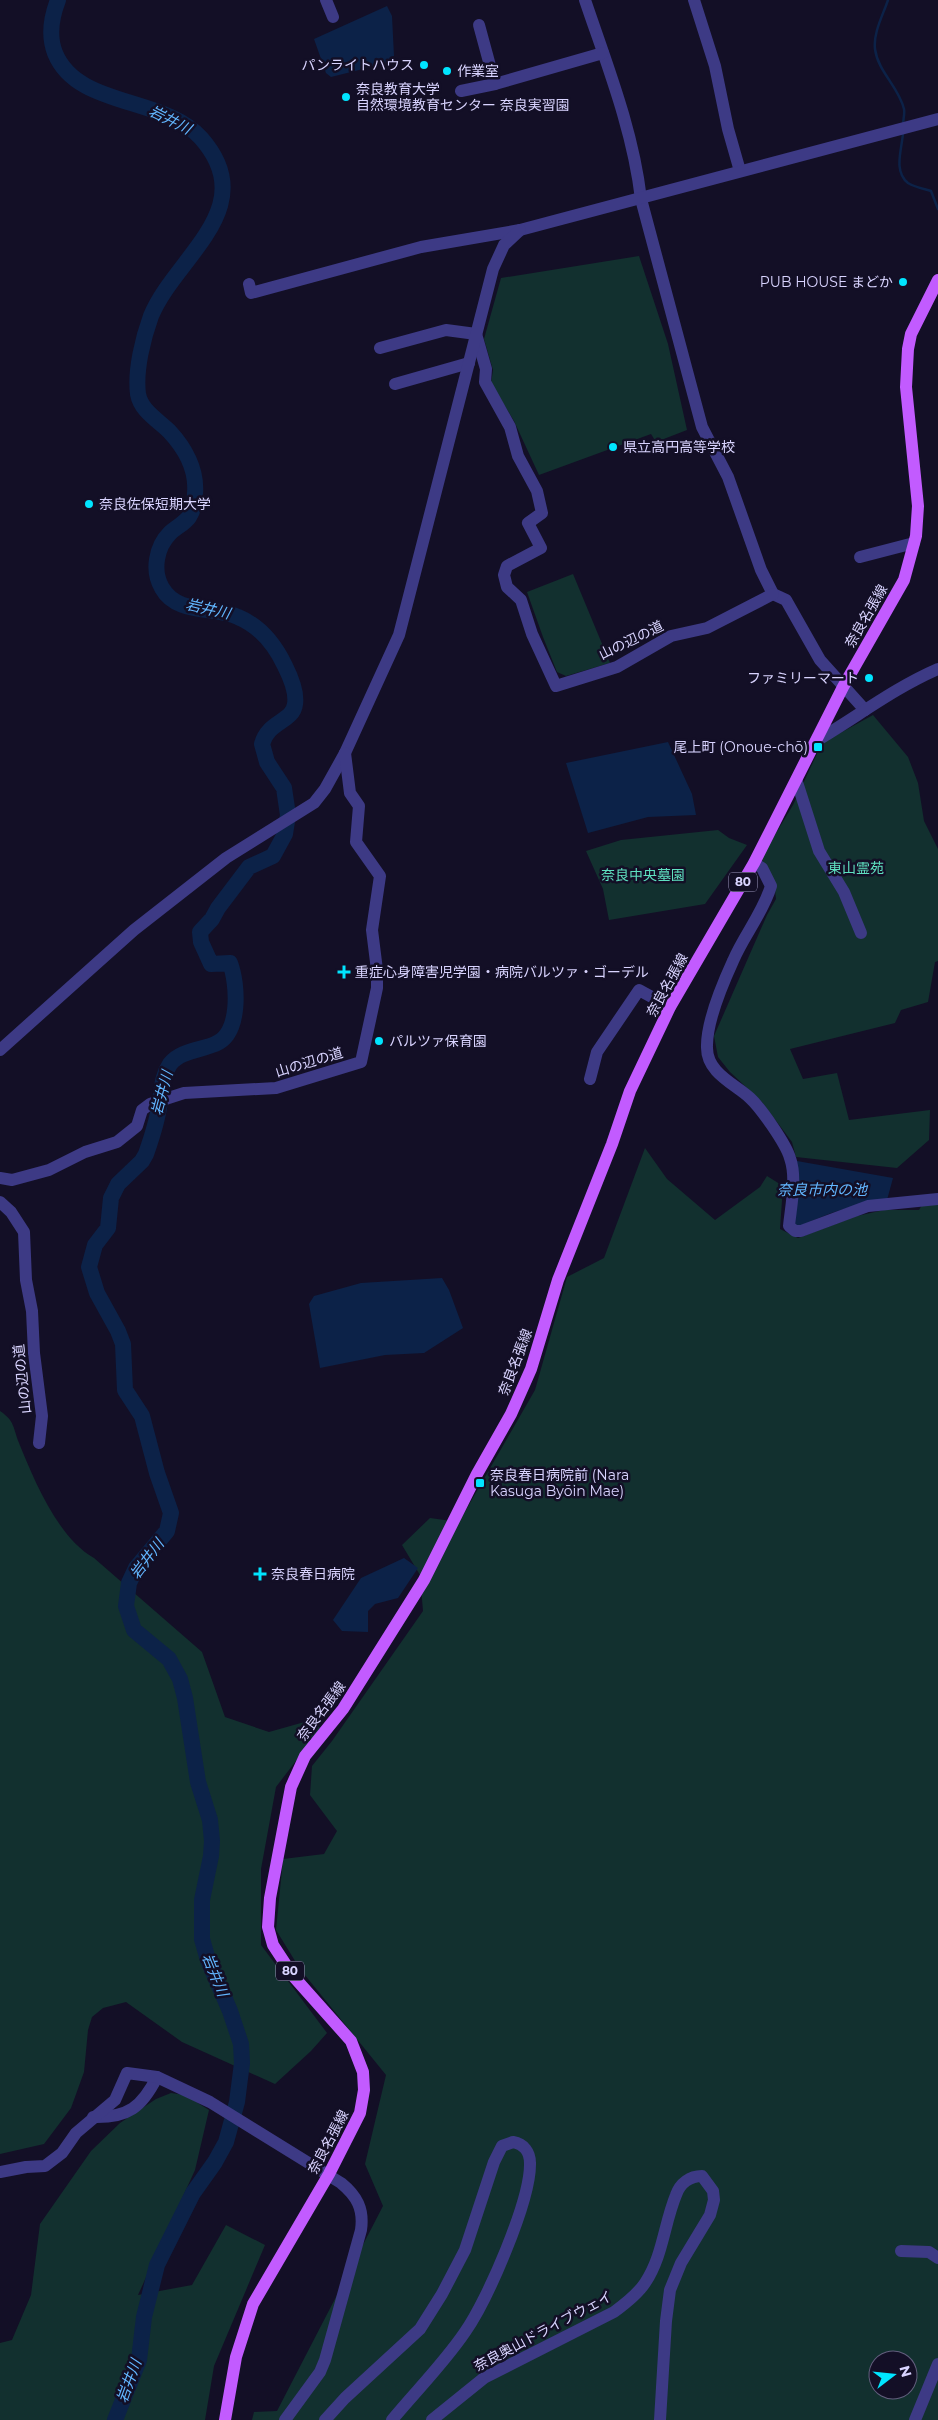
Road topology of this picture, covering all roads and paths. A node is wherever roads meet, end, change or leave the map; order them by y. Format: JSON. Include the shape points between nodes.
{"nodes":[{"id":1,"x":326,"y":0,"type":"edge"},
{"id":2,"x":585,"y":0,"type":"edge"},
{"id":3,"x":694,"y":0,"type":"edge"},
{"id":4,"x":333,"y":17,"type":"dead end"},
{"id":5,"x":478,"y":25,"type":"dead end"},
{"id":6,"x":603,"y":53,"type":"junction"},
{"id":7,"x":495,"y":84,"type":"junction"},
{"id":8,"x":461,"y":91,"type":"dead end"},
{"id":9,"x":938,"y":119,"type":"edge"},
{"id":10,"x":740,"y":171,"type":"junction"},
{"id":11,"x":641,"y":199,"type":"junction"},
{"id":12,"x":520,"y":230,"type":"junction"},
{"id":13,"x":938,"y":280,"type":"edge"},
{"id":14,"x":249,"y":284,"type":"dead end"},
{"id":15,"x":476,"y":334,"type":"junction"},
{"id":16,"x":380,"y":348,"type":"dead end"},
{"id":17,"x":469,"y":363,"type":"junction"},
{"id":18,"x":395,"y":384,"type":"dead end"},
{"id":19,"x":914,"y":543,"type":"junction"},
{"id":20,"x":860,"y":556,"type":"dead end"},
{"id":21,"x":774,"y":594,"type":"junction"},
{"id":22,"x":938,"y":669,"type":"edge"},
{"id":23,"x":843,"y":687,"type":"junction"},
{"id":24,"x":866,"y":710,"type":"junction"},
{"id":25,"x":816,"y":741,"type":"junction"},
{"id":26,"x":345,"y":754,"type":"junction"},
{"id":27,"x":797,"y":782,"type":"junction"},
{"id":28,"x":754,"y":863,"type":"junction"},
{"id":29,"x":861,"y":933,"type":"dead end"},
{"id":30,"x":670,"y":1007,"type":"junction"},
{"id":31,"x":0,"y":1050,"type":"edge"},
{"id":32,"x":590,"y":1078,"type":"dead end"},
{"id":33,"x":0,"y":1178,"type":"edge"},
{"id":34,"x":938,"y":1199,"type":"edge"},
{"id":35,"x":0,"y":1202,"type":"edge"},
{"id":36,"x":39,"y":1443,"type":"dead end"},
{"id":37,"x":156,"y":2077,"type":"junction"},
{"id":38,"x":93,"y":2118,"type":"junction"},
{"id":39,"x":0,"y":2172,"type":"edge"},
{"id":40,"x":330,"y":2174,"type":"junction"},
{"id":41,"x":901,"y":2251,"type":"dead end"},
{"id":42,"x":938,"y":2258,"type":"edge"},
{"id":43,"x":938,"y":2364,"type":"edge"},
{"id":44,"x":224,"y":2420,"type":"edge"},
{"id":45,"x":286,"y":2420,"type":"edge"},
{"id":46,"x":325,"y":2420,"type":"edge"},
{"id":47,"x":392,"y":2420,"type":"edge"},
{"id":48,"x":432,"y":2420,"type":"edge"},
{"id":49,"x":660,"y":2420,"type":"edge"},
{"id":50,"x":915,"y":2420,"type":"edge"}],
"edges":[{"from":1,"to":4,"type":"street"},
{"from":2,"to":6,"type":"street"},
{"from":3,"to":10,"type":"street","via":[[715,66]]},
{"from":5,"to":7,"type":"street"},
{"from":6,"to":7,"type":"street"},
{"from":6,"to":11,"type":"street","via":[[638,170]]},
{"from":7,"to":8,"type":"street"},
{"from":9,"to":10,"type":"street"},
{"from":10,"to":11,"type":"street"},
{"from":11,"to":12,"type":"street"},
{"from":11,"to":21,"type":"street","via":[[702,427],[728,477],[761,570]]},
{"from":12,"to":14,"type":"street","via":[[421,247],[251,293]]},
{"from":12,"to":15,"type":"street","via":[[504,245],[493,269]]},
{"from":13,"to":19,"type":"main road","name":"奈良名張線","number":"80","via":[[912,334],[908,350],[907,407],[918,506]]},
{"from":15,"to":16,"type":"street","via":[[446,330]]},
{"from":15,"to":17,"type":"street"},
{"from":15,"to":21,"type":"street","name":"山の辺の道","via":[[486,369],[484,382],[510,427],[518,456],[537,491],[542,514],[528,523],[541,548],[507,566],[504,575],[508,587],[521,600],[532,634],[556,686],[617,667],[670,636],[707,628]]},
{"from":17,"to":18,"type":"street"},
{"from":17,"to":26,"type":"street","via":[[399,635]]},
{"from":19,"to":20,"type":"street"},
{"from":19,"to":23,"type":"main road","name":"奈良名張線","number":"80","via":[[904,580]]},
{"from":21,"to":23,"type":"street","via":[[786,600],[820,660]]},
{"from":22,"to":24,"type":"street","via":[[894,690]]},
{"from":23,"to":24,"type":"street"},
{"from":23,"to":25,"type":"main road","name":"奈良名張線","number":"80"},
{"from":24,"to":25,"type":"street"},
{"from":25,"to":27,"type":"main road","name":"奈良名張線","number":"80"},
{"from":26,"to":31,"type":"street","via":[[314,803],[226,858],[134,930]]},
{"from":26,"to":33,"type":"street","name":"山の辺の道","via":[[350,794],[359,806],[356,842],[380,876],[372,930],[378,970],[377,988],[361,1062],[276,1088],[184,1093],[150,1104],[142,1110],[137,1126],[117,1142],[85,1152],[49,1170],[12,1180]]},
{"from":27,"to":28,"type":"main road","name":"奈良名張線","number":"80"},
{"from":27,"to":29,"type":"street","via":[[819,851],[844,892]]},
{"from":28,"to":30,"type":"main road","name":"奈良名張線","number":"80"},
{"from":28,"to":34,"type":"street","via":[[762,868],[771,886],[733,960],[708,1030],[707,1050],[712,1064],[726,1081],[750,1098],[786,1147],[792,1170],[789,1226],[794,1231],[801,1231],[868,1206]]},
{"from":30,"to":32,"type":"street","via":[[639,990],[597,1052]]},
{"from":30,"to":40,"type":"main road","name":"奈良名張線","number":"80","via":[[630,1091],[558,1280],[531,1369],[511,1414],[424,1580],[343,1709],[305,1756],[291,1787],[270,1898],[268,1927],[273,1945],[294,1977],[351,2041],[363,2072],[360,2113]]},
{"from":35,"to":36,"type":"street","name":"山の辺の道","via":[[24,1232],[26,1280],[42,1416]]},
{"from":37,"to":38,"type":"street","via":[[147,2097],[132,2110],[110,2118]]},
{"from":37,"to":38,"type":"street","via":[[127,2073],[115,2100]]},
{"from":37,"to":40,"type":"street","via":[[210,2102]]},
{"from":38,"to":39,"type":"street","via":[[76,2133],[62,2153],[45,2166]]},
{"from":40,"to":44,"type":"main road","name":"奈良名張線","number":"80","via":[[253,2304],[236,2357]]},
{"from":40,"to":45,"type":"street","via":[[355,2196],[361,2210],[361,2230],[325,2360]]},
{"from":41,"to":42,"type":"street","via":[[929,2252]]},
{"from":43,"to":50,"type":"street"},
{"from":46,"to":47,"type":"street","via":[[420,2329],[465,2250],[500,2149],[512,2142],[521,2145],[529,2156],[529,2174],[501,2263],[465,2333]]},
{"from":48,"to":49,"type":"street","name":"奈良奥山ドライブウェイ","via":[[484,2378],[614,2312],[629,2301],[645,2284],[660,2253],[676,2194],[684,2182],[693,2176],[702,2176],[713,2191],[714,2200],[710,2215],[681,2263],[670,2290]]}]}
